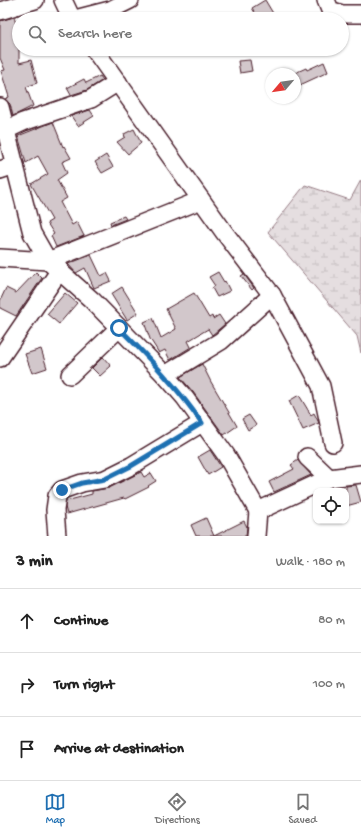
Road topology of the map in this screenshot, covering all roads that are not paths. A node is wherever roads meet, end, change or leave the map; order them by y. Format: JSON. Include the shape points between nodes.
{"nodes":[{"id":1,"x":35,"y":0,"type":"edge"},
{"id":2,"x":63,"y":0,"type":"edge"},
{"id":3,"x":130,"y":0,"type":"edge"},
{"id":4,"x":326,"y":0,"type":"edge"},
{"id":5,"x":0,"y":10,"type":"edge"},
{"id":6,"x":69,"y":12,"type":"edge"},
{"id":7,"x":102,"y":12,"type":"edge"},
{"id":8,"x":336,"y":12,"type":"edge"},
{"id":9,"x":349,"y":14,"type":"edge"},
{"id":10,"x":361,"y":14,"type":"edge"},
{"id":11,"x":99,"y":56,"type":"edge"},
{"id":12,"x":118,"y":82,"type":"junction"},
{"id":13,"x":0,"y":107,"type":"edge"},
{"id":14,"x":6,"y":130,"type":"junction"},
{"id":15,"x":8,"y":168,"type":"edge"},
{"id":16,"x":201,"y":200,"type":"junction"},
{"id":17,"x":0,"y":258,"type":"edge"},
{"id":18,"x":54,"y":265,"type":"junction"},
{"id":19,"x":272,"y":295,"type":"junction"},
{"id":20,"x":119,"y":328,"type":"junction"},
{"id":21,"x":0,"y":358,"type":"edge"},
{"id":22,"x":70,"y":375,"type":"dead end"},
{"id":23,"x":165,"y":375,"type":"junction"},
{"id":24,"x":202,"y":423,"type":"junction"},
{"id":25,"x":333,"y":443,"type":"dead end"},
{"id":26,"x":307,"y":457,"type":"dead end"},
{"id":27,"x":361,"y":474,"type":"edge"},
{"id":28,"x":329,"y":478,"type":"junction"},
{"id":29,"x":258,"y":511,"type":"junction"},
{"id":30,"x":57,"y":536,"type":"edge"},
{"id":31,"x":256,"y":536,"type":"edge"}],
"edges":[{"from":1,"to":5,"type":"street"},
{"from":2,"to":6,"type":"street"},
{"from":3,"to":7,"type":"street"},
{"from":4,"to":8,"type":"street","via":[[330,10]]},
{"from":9,"to":10,"type":"street"},
{"from":11,"to":12,"type":"street"},
{"from":12,"to":14,"type":"street","via":[[91,99]]},
{"from":12,"to":16,"type":"street"},
{"from":13,"to":14,"type":"street"},
{"from":14,"to":15,"type":"street"},
{"from":15,"to":18,"type":"street","via":[[32,233]]},
{"from":16,"to":18,"type":"street"},
{"from":16,"to":19,"type":"street"},
{"from":17,"to":18,"type":"street"},
{"from":18,"to":20,"type":"street"},
{"from":18,"to":21,"type":"street"},
{"from":19,"to":23,"type":"street","via":[[221,341]]},
{"from":19,"to":25,"type":"street","via":[[321,386]]},
{"from":20,"to":22,"type":"street"},
{"from":20,"to":23,"type":"street"},
{"from":23,"to":24,"type":"street"},
{"from":24,"to":29,"type":"street","via":[[226,455]]},
{"from":24,"to":30,"type":"street","via":[[105,479],[62,490],[57,496],[55,510]]},
{"from":26,"to":28,"type":"street"},
{"from":27,"to":28,"type":"street"},
{"from":28,"to":29,"type":"street"},
{"from":29,"to":31,"type":"street"}]}
